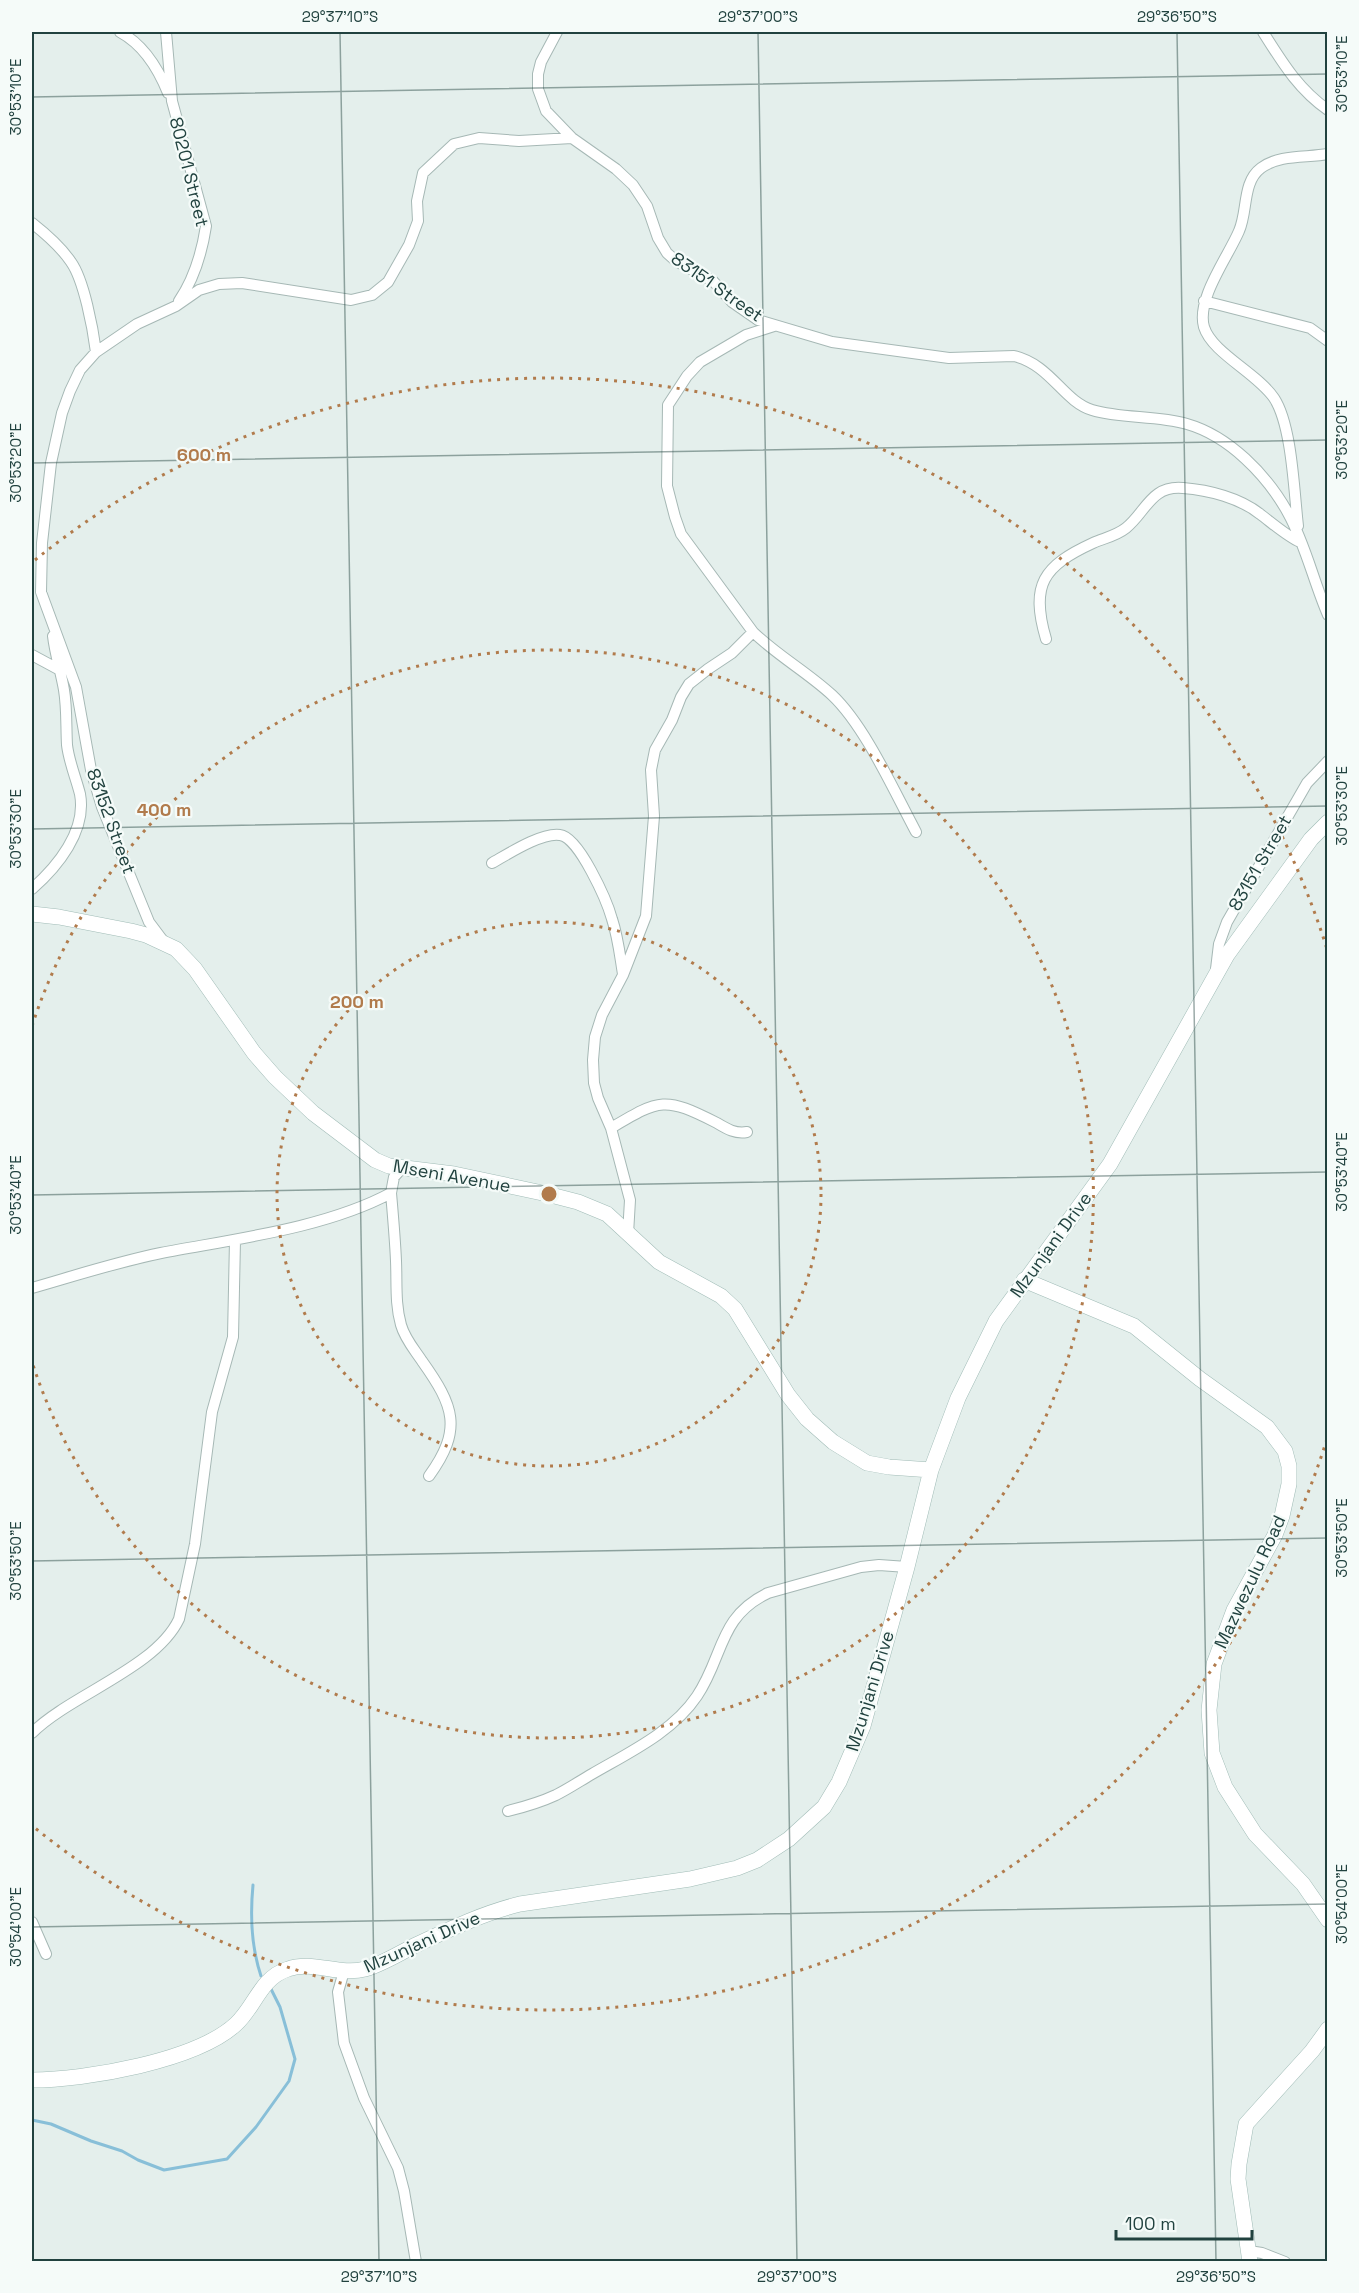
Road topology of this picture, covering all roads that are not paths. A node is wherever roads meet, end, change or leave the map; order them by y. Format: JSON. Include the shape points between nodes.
{"nodes":[{"id":1,"x":120,"y":32,"type":"edge"},
{"id":2,"x":166,"y":32,"type":"edge"},
{"id":3,"x":557,"y":32,"type":"edge"},
{"id":4,"x":1263,"y":32,"type":"edge"},
{"id":5,"x":172,"y":101,"type":"junction"},
{"id":6,"x":1328,"y":110,"type":"edge"},
{"id":7,"x":572,"y":138,"type":"junction"},
{"id":8,"x":1328,"y":154,"type":"edge"},
{"id":9,"x":32,"y":223,"type":"edge"},
{"id":10,"x":1204,"y":301,"type":"junction"},
{"id":11,"x":176,"y":306,"type":"junction"},
{"id":12,"x":774,"y":326,"type":"junction"},
{"id":13,"x":1328,"y":341,"type":"edge"},
{"id":14,"x":96,"y":352,"type":"junction"},
{"id":15,"x":1300,"y":543,"type":"junction"},
{"id":16,"x":1328,"y":615,"type":"edge"},
{"id":17,"x":51,"y":624,"type":"junction"},
{"id":18,"x":753,"y":632,"type":"junction"},
{"id":19,"x":1046,"y":639,"type":"dead end"},
{"id":20,"x":32,"y":655,"type":"edge"},
{"id":21,"x":58,"y":669,"type":"junction"},
{"id":22,"x":1328,"y":761,"type":"edge"},
{"id":23,"x":1328,"y":822,"type":"edge"},
{"id":24,"x":916,"y":832,"type":"dead end"},
{"id":25,"x":492,"y":863,"type":"dead end"},
{"id":26,"x":32,"y":889,"type":"edge"},
{"id":27,"x":32,"y":915,"type":"edge"},
{"id":28,"x":165,"y":944,"type":"junction"},
{"id":29,"x":623,"y":975,"type":"junction"},
{"id":30,"x":1215,"y":976,"type":"junction"},
{"id":31,"x":611,"y":1128,"type":"junction"},
{"id":32,"x":747,"y":1132,"type":"dead end"},
{"id":33,"x":402,"y":1167,"type":"junction"},
{"id":34,"x":391,"y":1193,"type":"junction"},
{"id":35,"x":628,"y":1234,"type":"junction"},
{"id":36,"x":235,"y":1240,"type":"junction"},
{"id":37,"x":1024,"y":1280,"type":"junction"},
{"id":38,"x":32,"y":1288,"type":"edge"},
{"id":39,"x":931,"y":1470,"type":"junction"},
{"id":40,"x":429,"y":1476,"type":"dead end"},
{"id":41,"x":907,"y":1567,"type":"junction"},
{"id":42,"x":32,"y":1733,"type":"edge"},
{"id":43,"x":508,"y":1811,"type":"dead end"},
{"id":44,"x":1328,"y":1920,"type":"edge"},
{"id":45,"x":32,"y":1922,"type":"edge"},
{"id":46,"x":46,"y":1954,"type":"dead end"},
{"id":47,"x":344,"y":1971,"type":"junction"},
{"id":48,"x":1328,"y":2029,"type":"edge"},
{"id":49,"x":32,"y":2080,"type":"edge"},
{"id":50,"x":1249,"y":2256,"type":"edge"},
{"id":51,"x":416,"y":2262,"type":"edge"},
{"id":52,"x":1285,"y":2262,"type":"edge"}],
"edges":[{"from":1,"to":5,"type":"street","via":[[154,64]]},
{"from":2,"to":5,"type":"street","name":"80201 Street"},
{"from":3,"to":7,"type":"street","name":"83151 Street","via":[[541,62],[538,89],[546,111]]},
{"from":4,"to":6,"type":"street","via":[[1300,86]]},
{"from":5,"to":11,"type":"street","name":"80201 Street","via":[[206,226],[192,276]]},
{"from":7,"to":11,"type":"street","via":[[479,138],[454,144],[423,173],[417,201],[418,221],[410,245],[388,282],[372,295],[351,300],[242,283],[199,291]]},
{"from":7,"to":12,"type":"street","name":"83151 Street","via":[[633,185],[647,206],[667,253],[712,281],[732,302],[758,320]]},
{"from":8,"to":10,"type":"street","via":[[1281,159],[1255,173],[1246,194],[1240,228]]},
{"from":9,"to":14,"type":"street","via":[[73,264]]},
{"from":10,"to":13,"type":"street","via":[[1310,328]]},
{"from":10,"to":15,"type":"street","via":[[1202,316],[1208,336],[1267,389],[1281,412]]},
{"from":11,"to":14,"type":"street","name":"83152 Street","via":[[137,324]]},
{"from":12,"to":15,"type":"street","name":"83151 Street","via":[[832,342],[949,358],[1023,358],[1041,368],[1071,398],[1089,409],[1187,424],[1212,433],[1271,489],[1289,514]]},
{"from":12,"to":18,"type":"street","via":[[739,339],[700,362],[680,385],[667,412],[667,486],[681,534]]},
{"from":14,"to":17,"type":"street","name":"83152 Street","via":[[80,370],[69,392],[51,463],[40,576]]},
{"from":15,"to":16,"type":"street","name":"83151 Street"},
{"from":15,"to":19,"type":"street","via":[[1259,512],[1230,498],[1180,488],[1161,492],[1125,529],[1069,554],[1054,566],[1041,587],[1039,618]]},
{"from":17,"to":21,"type":"street","name":"83152 Street"},
{"from":17,"to":28,"type":"street","name":"83152 Street","via":[[76,687],[102,807],[149,922]]},
{"from":18,"to":24,"type":"street","via":[[825,689],[848,713]]},
{"from":18,"to":29,"type":"street","via":[[732,654],[689,684],[656,750],[651,770],[654,816],[646,916]]},
{"from":20,"to":21,"type":"street"},
{"from":21,"to":26,"type":"street","name":"83152 Street","via":[[64,689],[67,746],[81,808],[71,842],[54,868]]},
{"from":22,"to":30,"type":"street","name":"83151 Street","via":[[1307,783],[1227,922],[1219,944]]},
{"from":23,"to":30,"type":"street","name":"Mzunjani Drive","via":[[1311,839]]},
{"from":25,"to":29,"type":"street","via":[[546,836],[569,837],[583,856],[612,919]]},
{"from":27,"to":28,"type":"street","name":"Mseni Avenue","via":[[110,926]]},
{"from":28,"to":33,"type":"street","name":"Mseni Avenue","via":[[176,949],[195,969],[254,1053],[313,1113],[375,1160]]},
{"from":29,"to":31,"type":"street","via":[[599,1021],[593,1050],[594,1083]]},
{"from":30,"to":37,"type":"street","name":"Mzunjani Drive","via":[[1110,1164]]},
{"from":31,"to":32,"type":"street","via":[[647,1107],[662,1103],[678,1106],[733,1132]]},
{"from":31,"to":35,"type":"street","via":[[630,1200]]},
{"from":33,"to":34,"type":"street","via":[[394,1177]]},
{"from":33,"to":35,"type":"street","name":"Mseni Avenue","via":[[454,1174],[578,1202],[607,1214]]},
{"from":34,"to":36,"type":"street","via":[[356,1209]]},
{"from":34,"to":40,"type":"street","via":[[396,1293],[402,1327],[443,1392],[452,1424],[447,1445]]},
{"from":35,"to":39,"type":"street","name":"Mseni Avenue","via":[[659,1262],[721,1296],[735,1309],[788,1395],[833,1442],[867,1463]]},
{"from":36,"to":38,"type":"street","via":[[139,1258]]},
{"from":36,"to":42,"type":"street","via":[[233,1337],[212,1412],[191,1570],[179,1619],[163,1642],[136,1663],[43,1721]]},
{"from":37,"to":39,"type":"street","name":"Mzunjani Drive","via":[[991,1331],[958,1398]]},
{"from":37,"to":44,"type":"street","name":"Mazwezulu Road","via":[[1134,1326],[1268,1427],[1285,1451],[1289,1484],[1282,1516],[1234,1610],[1214,1664],[1209,1710],[1212,1753],[1225,1787],[1255,1834],[1303,1884]]},
{"from":39,"to":41,"type":"street","name":"Mzunjani Drive"},
{"from":41,"to":43,"type":"street","via":[[861,1567],[755,1599],[733,1620],[701,1690],[673,1722],[556,1795]]},
{"from":41,"to":47,"type":"street","name":"Mzunjani Drive","via":[[863,1726],[839,1782],[824,1807],[789,1839],[757,1860],[717,1874],[498,1910],[465,1921],[372,1966]]},
{"from":45,"to":46,"type":"street"},
{"from":47,"to":49,"type":"street","name":"Mzunjani Drive","via":[[303,1966],[274,1975],[236,2025],[202,2045],[159,2060],[74,2079]]},
{"from":47,"to":51,"type":"street","via":[[338,1992],[344,2043],[364,2098],[398,2168]]},
{"from":48,"to":50,"type":"street","via":[[1246,2124],[1238,2179]]},
{"from":50,"to":52,"type":"street","via":[[1262,2253]]}]}
